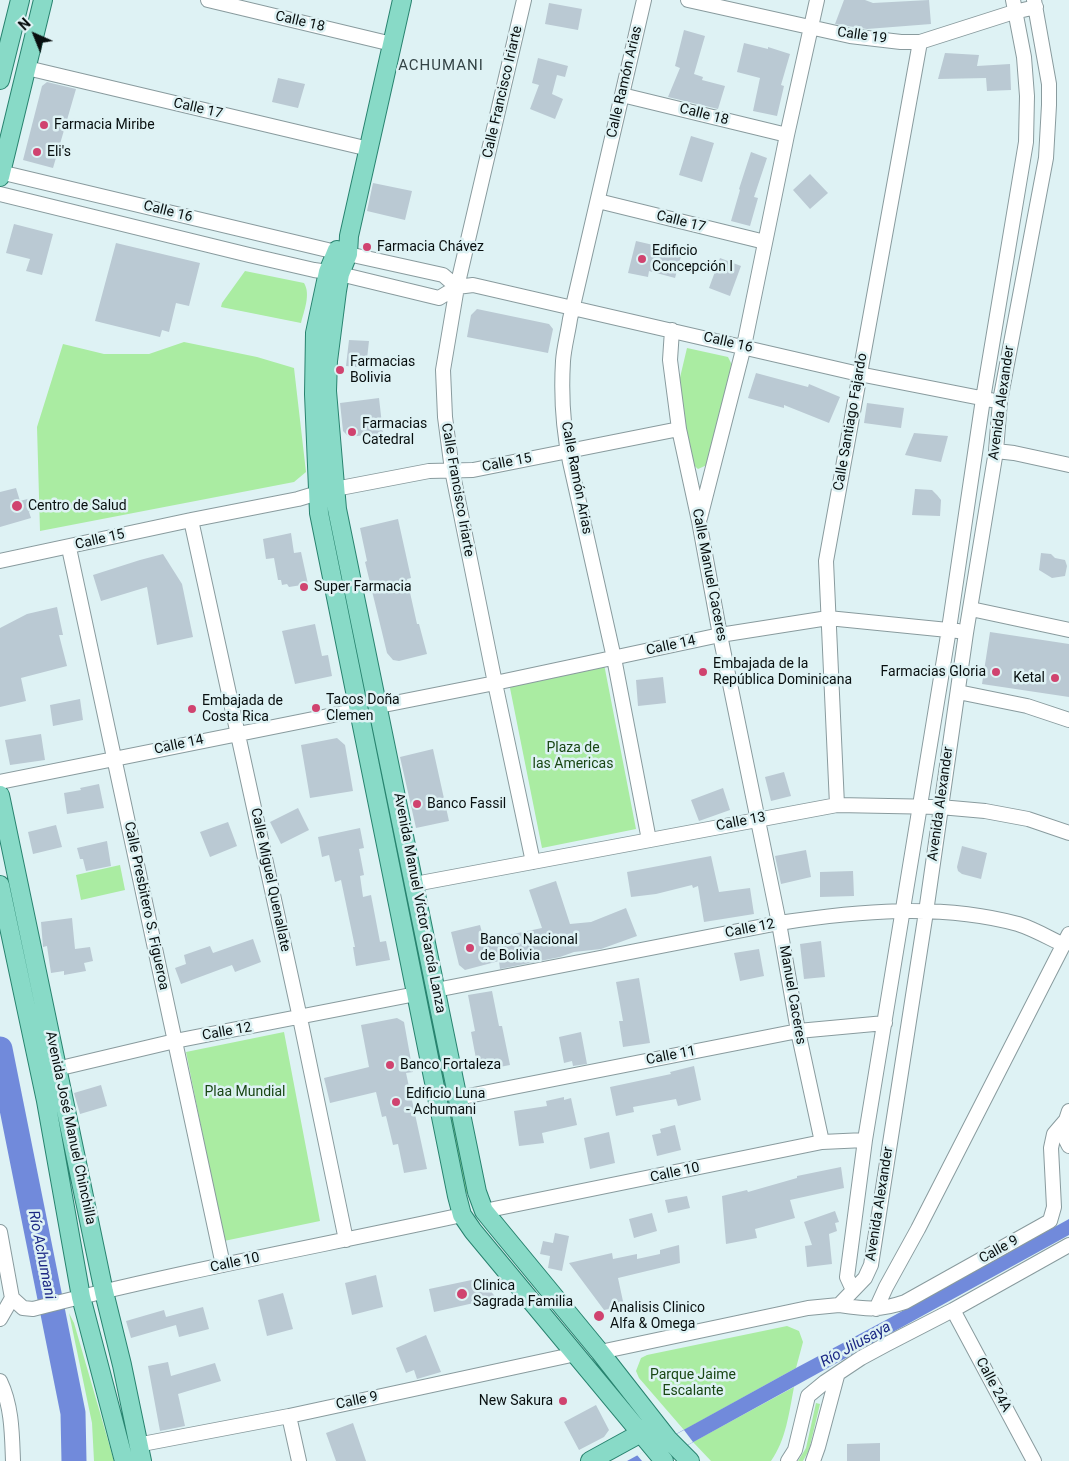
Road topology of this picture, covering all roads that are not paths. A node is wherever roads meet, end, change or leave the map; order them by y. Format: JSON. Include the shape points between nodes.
{"nodes":[{"id":1,"x":20,"y":0,"type":"edge"},
{"id":2,"x":43,"y":0,"type":"edge"},
{"id":3,"x":208,"y":0,"type":"edge"},
{"id":4,"x":402,"y":0,"type":"edge"},
{"id":5,"x":524,"y":0,"type":"edge"},
{"id":6,"x":644,"y":0,"type":"edge"},
{"id":7,"x":688,"y":0,"type":"edge"},
{"id":8,"x":817,"y":0,"type":"edge"},
{"id":9,"x":1035,"y":4,"type":"edge"},
{"id":10,"x":1014,"y":6,"type":"edge"},
{"id":11,"x":810,"y":28,"type":"junction"},
{"id":12,"x":920,"y":42,"type":"junction"},
{"id":13,"x":392,"y":44,"type":"junction"},
{"id":14,"x":27,"y":68,"type":"junction"},
{"id":15,"x":0,"y":80,"type":"edge"},
{"id":16,"x":622,"y":95,"type":"junction"},
{"id":17,"x":787,"y":135,"type":"junction"},
{"id":18,"x":369,"y":150,"type":"junction"},
{"id":19,"x":1,"y":174,"type":"edge"},
{"id":20,"x":0,"y":194,"type":"edge"},
{"id":21,"x":598,"y":201,"type":"junction"},
{"id":22,"x":765,"y":242,"type":"junction"},
{"id":23,"x":342,"y":253,"type":"junction"},
{"id":24,"x":334,"y":273,"type":"junction"},
{"id":25,"x":457,"y":287,"type":"junction"},
{"id":26,"x":573,"y":308,"type":"junction"},
{"id":27,"x":672,"y":330,"type":"junction"},
{"id":28,"x":744,"y":346,"type":"junction"},
{"id":29,"x":859,"y":374,"type":"junction"},
{"id":30,"x":984,"y":399,"type":"junction"},
{"id":31,"x":1000,"y":401,"type":"junction"},
{"id":32,"x":679,"y":429,"type":"junction"},
{"id":33,"x":568,"y":451,"type":"junction"},
{"id":34,"x":996,"y":451,"type":"junction"},
{"id":35,"x":1069,"y":465,"type":"edge"},
{"id":36,"x":452,"y":470,"type":"junction"},
{"id":37,"x":326,"y":491,"type":"junction"},
{"id":38,"x":191,"y":520,"type":"junction"},
{"id":39,"x":699,"y":521,"type":"junction"},
{"id":40,"x":69,"y":548,"type":"junction"},
{"id":41,"x":0,"y":561,"type":"edge"},
{"id":42,"x":971,"y":609,"type":"junction"},
{"id":43,"x":828,"y":618,"type":"junction"},
{"id":44,"x":949,"y":629,"type":"junction"},
{"id":45,"x":1069,"y":630,"type":"edge"},
{"id":46,"x":966,"y":633,"type":"junction"},
{"id":47,"x":720,"y":635,"type":"junction"},
{"id":48,"x":614,"y":658,"type":"junction"},
{"id":49,"x":495,"y":683,"type":"junction"},
{"id":50,"x":958,"y":692,"type":"junction"},
{"id":51,"x":378,"y":706,"type":"junction"},
{"id":52,"x":358,"y":710,"type":"junction"},
{"id":53,"x":1069,"y":720,"type":"edge"},
{"id":54,"x":238,"y":733,"type":"junction"},
{"id":55,"x":115,"y":759,"type":"junction"},
{"id":56,"x":0,"y":782,"type":"edge"},
{"id":57,"x":0,"y":795,"type":"edge"},
{"id":58,"x":838,"y":805,"type":"junction"},
{"id":59,"x":920,"y":808,"type":"junction"},
{"id":60,"x":940,"y":808,"type":"junction"},
{"id":61,"x":757,"y":819,"type":"junction"},
{"id":62,"x":1069,"y":833,"type":"edge"},
{"id":63,"x":648,"y":840,"type":"junction"},
{"id":64,"x":533,"y":862,"type":"junction"},
{"id":65,"x":415,"y":884,"type":"junction"},
{"id":66,"x":0,"y":885,"type":"edge"},
{"id":67,"x":395,"y":888,"type":"junction"},
{"id":68,"x":903,"y":911,"type":"junction"},
{"id":69,"x":926,"y":912,"type":"junction"},
{"id":70,"x":779,"y":923,"type":"junction"},
{"id":71,"x":1066,"y":939,"type":"edge"},
{"id":72,"x":436,"y":990,"type":"junction"},
{"id":73,"x":416,"y":994,"type":"junction"},
{"id":74,"x":300,"y":1018,"type":"junction"},
{"id":75,"x":885,"y":1023,"type":"junction"},
{"id":76,"x":798,"y":1031,"type":"junction"},
{"id":77,"x":174,"y":1041,"type":"junction"},
{"id":78,"x":57,"y":1068,"type":"junction"},
{"id":79,"x":40,"y":1074,"type":"junction"},
{"id":80,"x":458,"y":1098,"type":"junction"},
{"id":81,"x":439,"y":1102,"type":"junction"},
{"id":82,"x":1068,"y":1116,"type":"edge"},
{"id":83,"x":865,"y":1140,"type":"junction"},
{"id":84,"x":822,"y":1142,"type":"junction"},
{"id":85,"x":1069,"y":1146,"type":"edge"},
{"id":86,"x":484,"y":1211,"type":"junction"},
{"id":87,"x":462,"y":1214,"type":"junction"},
{"id":88,"x":0,"y":1232,"type":"edge"},
{"id":89,"x":346,"y":1240,"type":"junction"},
{"id":90,"x":1069,"y":1245,"type":"edge"},
{"id":91,"x":223,"y":1265,"type":"junction"},
{"id":92,"x":853,"y":1290,"type":"junction"},
{"id":93,"x":104,"y":1292,"type":"junction"},
{"id":94,"x":12,"y":1298,"type":"junction"},
{"id":95,"x":76,"y":1298,"type":"junction"},
{"id":96,"x":839,"y":1305,"type":"junction"},
{"id":97,"x":876,"y":1309,"type":"junction"},
{"id":98,"x":953,"y":1310,"type":"junction"},
{"id":99,"x":0,"y":1319,"type":"edge"},
{"id":100,"x":600,"y":1352,"type":"junction"},
{"id":101,"x":576,"y":1354,"type":"junction"},
{"id":102,"x":836,"y":1376,"type":"junction"},
{"id":103,"x":0,"y":1381,"type":"edge"},
{"id":104,"x":289,"y":1416,"type":"junction"},
{"id":105,"x":654,"y":1421,"type":"junction"},
{"id":106,"x":641,"y":1433,"type":"junction"},
{"id":107,"x":140,"y":1453,"type":"edge"},
{"id":108,"x":682,"y":1454,"type":"edge"},
{"id":109,"x":659,"y":1456,"type":"edge"},
{"id":110,"x":13,"y":1461,"type":"edge"},
{"id":111,"x":124,"y":1461,"type":"edge"},
{"id":112,"x":298,"y":1461,"type":"edge"},
{"id":113,"x":590,"y":1461,"type":"edge"},
{"id":114,"x":788,"y":1461,"type":"edge"},
{"id":115,"x":812,"y":1461,"type":"edge"},
{"id":116,"x":1034,"y":1461,"type":"edge"}],
"edges":[{"from":1,"to":15,"type":"main road"},
{"from":2,"to":14,"type":"main road"},
{"from":3,"to":13,"type":"street","name":"Calle 18"},
{"from":4,"to":13,"type":"main road"},
{"from":5,"to":25,"type":"street","name":"Calle Francisco Iriarte"},
{"from":6,"to":16,"type":"street","name":"Calle Ramón Arias"},
{"from":7,"to":11,"type":"street","name":"Calle 19"},
{"from":8,"to":11,"type":"street"},
{"from":9,"to":10,"type":"street","name":"Calle 19"},
{"from":9,"to":31,"type":"street","name":"Avenida Alexander","via":[[1049,84],[1046,158]]},
{"from":10,"to":12,"type":"street","name":"Calle 19"},
{"from":10,"to":30,"type":"street","name":"Avenida Alexander","via":[[1024,57],[1026,142]]},
{"from":11,"to":12,"type":"street","name":"Calle 19","via":[[859,37]]},
{"from":11,"to":17,"type":"street"},
{"from":12,"to":29,"type":"street","name":"Calle Santiago Fajardo"},
{"from":13,"to":18,"type":"main road"},
{"from":14,"to":18,"type":"street","name":"Calle 17"},
{"from":14,"to":19,"type":"main road"},
{"from":16,"to":17,"type":"street","name":"Calle 18"},
{"from":16,"to":21,"type":"street","name":"Calle Ramón Arias"},
{"from":17,"to":22,"type":"street"},
{"from":18,"to":23,"type":"main road"},
{"from":19,"to":23,"type":"street","name":"Calle 16"},
{"from":20,"to":24,"type":"street","name":"Calle 16"},
{"from":21,"to":22,"type":"street","name":"Calle 17"},
{"from":21,"to":26,"type":"street","name":"Calle Ramón Arias"},
{"from":22,"to":28,"type":"street"},
{"from":23,"to":24,"type":"main road","name":"Avenida Manuel Víctor García Lanza"},
{"from":23,"to":25,"type":"street","name":"Calle 16","via":[[443,275]]},
{"from":24,"to":25,"type":"street","name":"Calle 16","via":[[439,298]]},
{"from":24,"to":37,"type":"main road","name":"Avenida Manuel Víctor García Lanza","via":[[315,334],[313,370]]},
{"from":25,"to":26,"type":"street","name":"Calle 16","via":[[473,285]]},
{"from":25,"to":36,"type":"street","name":"Calle Francisco Iriarte","via":[[443,370]]},
{"from":26,"to":27,"type":"street","name":"Calle 16"},
{"from":26,"to":33,"type":"street","name":"Calle Ramón Arias","via":[[563,360],[563,410]]},
{"from":27,"to":28,"type":"street","name":"Calle 16"},
{"from":27,"to":32,"type":"street","name":"Calle Manuel Caceres","via":[[670,360]]},
{"from":28,"to":29,"type":"street","name":"Calle 16"},
{"from":28,"to":39,"type":"street"},
{"from":29,"to":30,"type":"street","name":"Calle 16"},
{"from":29,"to":43,"type":"street","name":"Calle Santiago Fajardo","via":[[826,561]]},
{"from":30,"to":31,"type":"street","name":"Calle 16"},
{"from":30,"to":44,"type":"street","name":"Avenida Alexander"},
{"from":31,"to":34,"type":"street","name":"Avenida Alexander"},
{"from":32,"to":33,"type":"street","name":"Calle 15"},
{"from":32,"to":39,"type":"street","name":"Calle Manuel Caceres"},
{"from":33,"to":36,"type":"street","name":"Calle 15","via":[[473,470]]},
{"from":33,"to":48,"type":"street","name":"Calle Ramón Arias"},
{"from":34,"to":35,"type":"street"},
{"from":34,"to":42,"type":"street","name":"Avenida Alexander"},
{"from":36,"to":37,"type":"street","name":"Calle 15","via":[[429,471]]},
{"from":36,"to":49,"type":"street","name":"Calle Francisco Iriarte"},
{"from":37,"to":38,"type":"street","name":"Calle 15"},
{"from":37,"to":51,"type":"main road","name":"Avenida Manuel Víctor García Lanza","via":[[339,519]]},
{"from":37,"to":52,"type":"main road","name":"Avenida Manuel Víctor García Lanza","via":[[319,513]]},
{"from":38,"to":40,"type":"street","name":"Calle 15"},
{"from":38,"to":54,"type":"street","name":"Calle Miguel Quenallate"},
{"from":39,"to":47,"type":"street","name":"Calle Manuel Caceres"},
{"from":40,"to":41,"type":"street","name":"Calle 15"},
{"from":40,"to":55,"type":"street","name":"Calle Presbitero S. Figueroa"},
{"from":42,"to":45,"type":"street"},
{"from":42,"to":46,"type":"street","name":"Avenida Alexander"},
{"from":43,"to":44,"type":"street","name":"Calle 14"},
{"from":43,"to":47,"type":"street","name":"Calle 14"},
{"from":43,"to":58,"type":"street","name":"Calle Santiago Fajardo"},
{"from":44,"to":46,"type":"street","name":"Calle 14"},
{"from":44,"to":59,"type":"street","name":"Avenida Alexander"},
{"from":46,"to":50,"type":"street","name":"Avenida Alexander"},
{"from":47,"to":48,"type":"street","name":"Calle 14"},
{"from":47,"to":61,"type":"street","name":"Calle Manuel Caceres"},
{"from":48,"to":49,"type":"street","name":"Calle 14"},
{"from":48,"to":63,"type":"street","name":"Calle Ramón Arias"},
{"from":49,"to":51,"type":"street","name":"Calle 14"},
{"from":49,"to":64,"type":"street","name":"Calle Francisco Iriarte"},
{"from":50,"to":53,"type":"street","via":[[1027,706]]},
{"from":50,"to":60,"type":"street","name":"Avenida Alexander"},
{"from":51,"to":52,"type":"main road"},
{"from":51,"to":65,"type":"main road","name":"Avenida Manuel Víctor García Lanza"},
{"from":52,"to":54,"type":"street","name":"Calle 14"},
{"from":52,"to":67,"type":"main road","name":"Avenida Manuel Víctor García Lanza"},
{"from":54,"to":55,"type":"street","name":"Calle 14"},
{"from":54,"to":74,"type":"street","name":"Calle Miguel Quenallate"},
{"from":55,"to":56,"type":"street","name":"Calle 14"},
{"from":55,"to":77,"type":"street","name":"Calle Presbitero S. Figueroa"},
{"from":57,"to":78,"type":"main road","name":"Avenida José Manuel Chinchilla"},
{"from":58,"to":59,"type":"street","name":"Calle 13"},
{"from":58,"to":61,"type":"street","name":"Calle 13"},
{"from":59,"to":60,"type":"street","name":"Calle 13"},
{"from":59,"to":68,"type":"street","name":"Avenida Alexander"},
{"from":60,"to":62,"type":"street","name":"Calle 13","via":[[984,811]]},
{"from":60,"to":69,"type":"street","name":"Avenida Alexander"},
{"from":61,"to":63,"type":"street","name":"Calle 13"},
{"from":61,"to":70,"type":"street","name":"Manuel Caceres"},
{"from":63,"to":64,"type":"street","name":"Calle 13"},
{"from":64,"to":65,"type":"street","name":"Calle 13"},
{"from":65,"to":67,"type":"main road"},
{"from":65,"to":72,"type":"main road","name":"Avenida Manuel Víctor García Lanza"},
{"from":66,"to":79,"type":"main road","name":"Avenida José Manuel Chinchilla"},
{"from":67,"to":73,"type":"main road","name":"Avenida Manuel Víctor García Lanza"},
{"from":68,"to":69,"type":"street","name":"Calle 12"},
{"from":68,"to":70,"type":"street","name":"Calle 12"},
{"from":68,"to":75,"type":"street","name":"Avenida Alexander"},
{"from":69,"to":71,"type":"street","name":"Calle 12","via":[[974,914]]},
{"from":69,"to":92,"type":"street","name":"Avenida Alexander","via":[[871,1265],[865,1278]]},
{"from":70,"to":72,"type":"street","name":"Calle 12"},
{"from":70,"to":76,"type":"street","name":"Manuel Caceres"},
{"from":71,"to":97,"type":"street"},
{"from":72,"to":73,"type":"main road"},
{"from":72,"to":80,"type":"main road","name":"Avenida Manuel Víctor García Lanza"},
{"from":73,"to":74,"type":"street","name":"Calle 12"},
{"from":73,"to":81,"type":"main road","name":"Avenida Manuel Víctor García Lanza"},
{"from":74,"to":77,"type":"street","name":"Calle 12"},
{"from":74,"to":89,"type":"street","name":"Calle Miguel Quenallate"},
{"from":75,"to":76,"type":"street","name":"Calle 11"},
{"from":75,"to":83,"type":"street","name":"Avenida Alexander"},
{"from":76,"to":80,"type":"street","name":"Calle 11"},
{"from":76,"to":84,"type":"street","name":"Manuel Caceres"},
{"from":77,"to":78,"type":"street","name":"Calle 12"},
{"from":77,"to":91,"type":"street","name":"Calle Presbitero S. Figueroa"},
{"from":78,"to":79,"type":"street","name":"Calle 12"},
{"from":78,"to":93,"type":"main road","name":"Avenida José Manuel Chinchilla"},
{"from":79,"to":95,"type":"main road","name":"Avenida José Manuel Chinchilla"},
{"from":80,"to":81,"type":"main road"},
{"from":80,"to":86,"type":"main road","name":"Avenida Manuel Víctor García Lanza","via":[[477,1192]]},
{"from":81,"to":87,"type":"main road","name":"Avenida Manuel Víctor García Lanza"},
{"from":82,"to":85,"type":"street","via":[[1066,1140]]},
{"from":82,"to":97,"type":"street","name":"Calle 9","via":[[1054,1134],[1051,1148],[1054,1207],[1050,1221],[905,1302],[887,1309]]},
{"from":83,"to":84,"type":"street","name":"Calle 10"},
{"from":83,"to":92,"type":"street","name":"Avenida Alexander","via":[[847,1277]]},
{"from":84,"to":86,"type":"street","name":"Calle 10"},
{"from":86,"to":87,"type":"main road"},
{"from":86,"to":100,"type":"main road","name":"Avenida Manuel Víctor García Lanza"},
{"from":87,"to":89,"type":"street","name":"Calle 10"},
{"from":87,"to":101,"type":"main road","name":"Avenida Manuel Víctor García Lanza"},
{"from":88,"to":94,"type":"street"},
{"from":89,"to":91,"type":"street","name":"Calle 10"},
{"from":90,"to":98,"type":"street"},
{"from":91,"to":93,"type":"street","name":"Calle 10"},
{"from":92,"to":96,"type":"street"},
{"from":93,"to":95,"type":"street","name":"Calle 10"},
{"from":93,"to":107,"type":"main road","name":"Avenida José Manuel Chinchilla"},
{"from":94,"to":95,"type":"street","name":"Calle 10","via":[[23,1308],[34,1309]]},
{"from":94,"to":99,"type":"street"},
{"from":95,"to":111,"type":"main road","name":"Avenida José Manuel Chinchilla"},
{"from":96,"to":97,"type":"street","name":"Calle 9"},
{"from":96,"to":100,"type":"street","name":"Calle 9","via":[[808,1308]]},
{"from":98,"to":102,"type":"street","via":[[878,1348]]},
{"from":98,"to":116,"type":"street","name":"Calle 24A"},
{"from":100,"to":101,"type":"main road"},
{"from":100,"to":105,"type":"main road","name":"Avenida Manuel Víctor García Lanza"},
{"from":101,"to":104,"type":"street","name":"Calle 9"},
{"from":101,"to":106,"type":"main road","name":"Avenida Manuel Víctor García Lanza"},
{"from":102,"to":114,"type":"street","via":[[808,1396],[795,1450]]},
{"from":102,"to":115,"type":"street"},
{"from":103,"to":110,"type":"street","via":[[7,1395]]},
{"from":104,"to":107,"type":"street","name":"Calle 9"},
{"from":104,"to":112,"type":"street"},
{"from":105,"to":106,"type":"main road"},
{"from":105,"to":108,"type":"main road","name":"Avenida Manuel Víctor García Lanza"},
{"from":106,"to":109,"type":"main road","name":"Avenida Manuel Víctor García Lanza"},
{"from":106,"to":113,"type":"main road"}]}
